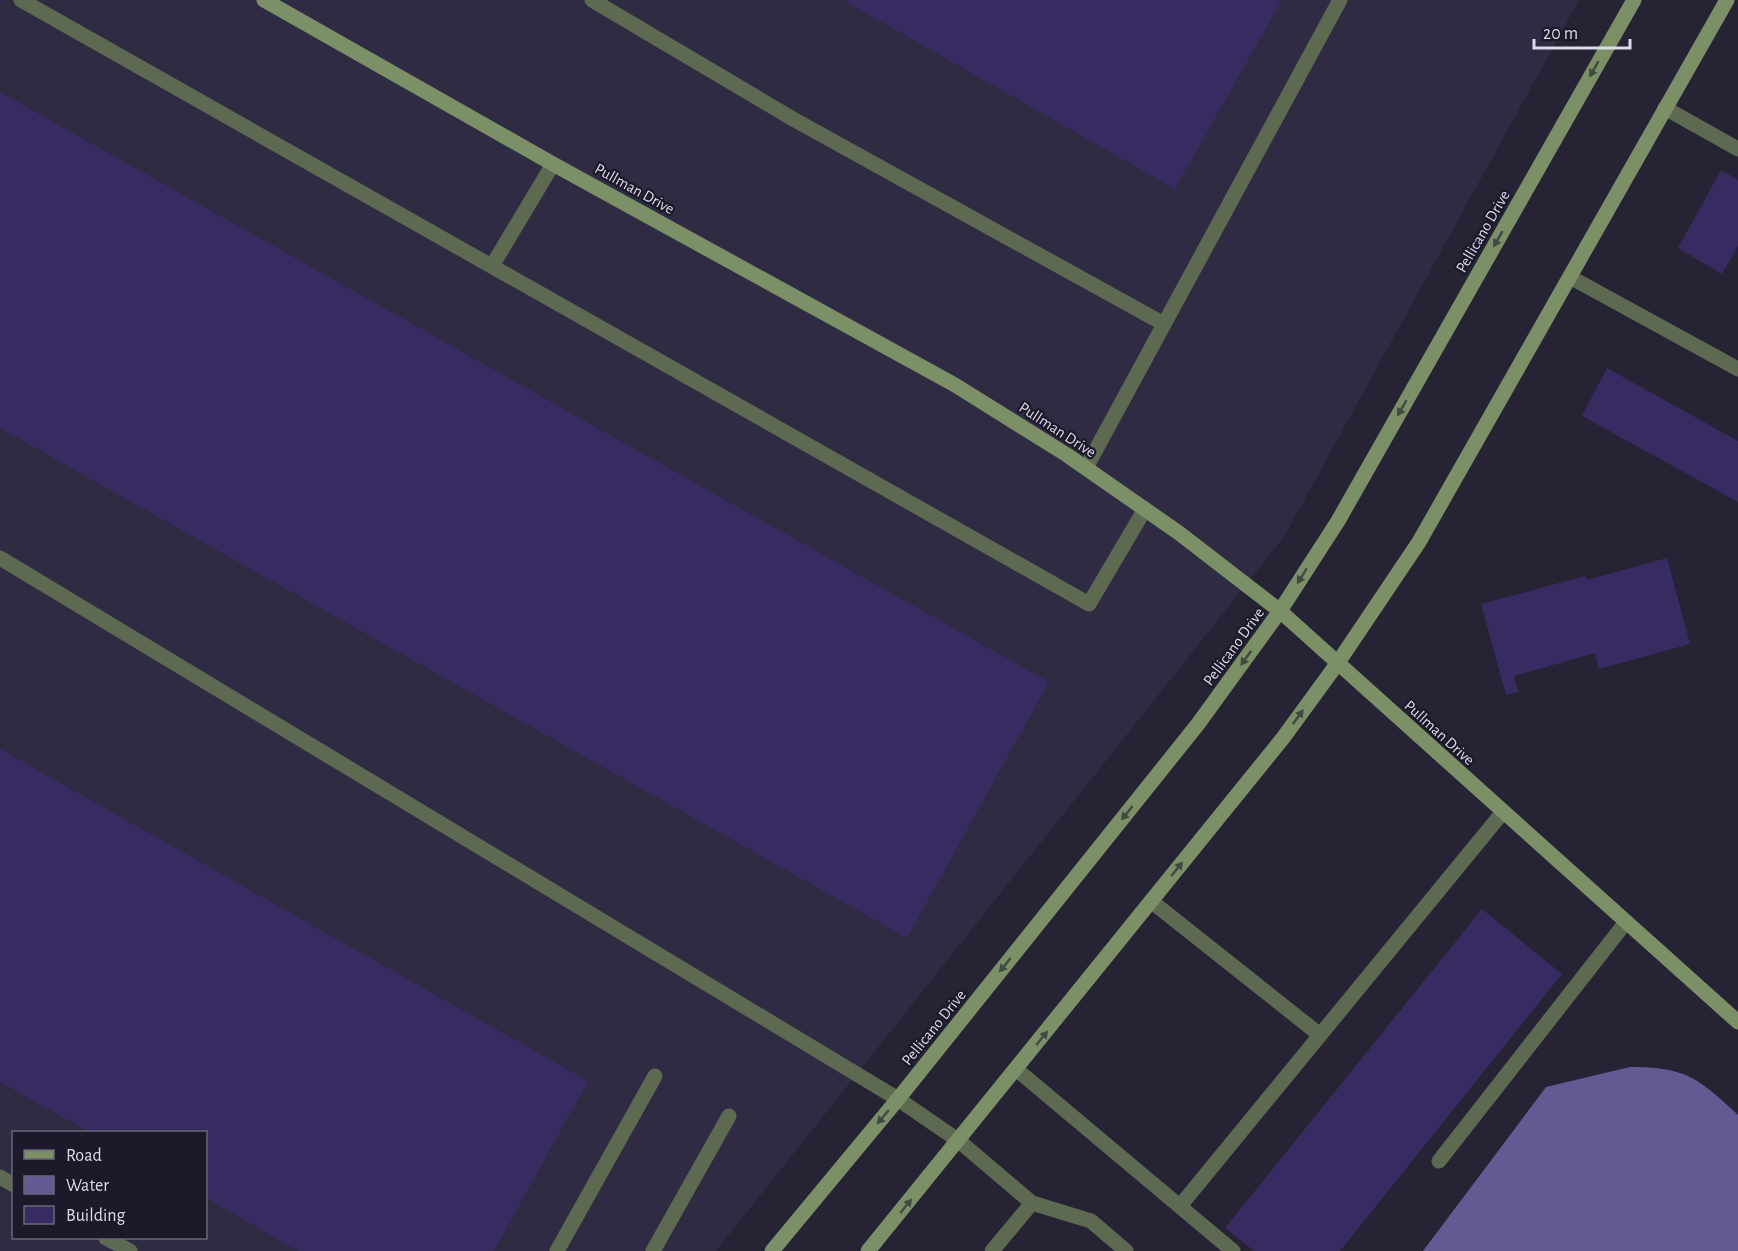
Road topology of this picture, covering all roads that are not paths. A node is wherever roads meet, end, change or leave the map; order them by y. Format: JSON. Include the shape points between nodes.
{"nodes":[{"id":1,"x":21,"y":0,"type":"edge"},
{"id":2,"x":264,"y":0,"type":"edge"},
{"id":3,"x":592,"y":0,"type":"edge"},
{"id":4,"x":1340,"y":0,"type":"edge"},
{"id":5,"x":1634,"y":0,"type":"edge"},
{"id":6,"x":1727,"y":0,"type":"edge"},
{"id":7,"x":1665,"y":108,"type":"junction"},
{"id":8,"x":1738,"y":149,"type":"edge"},
{"id":9,"x":553,"y":164,"type":"junction"},
{"id":10,"x":492,"y":266,"type":"junction"},
{"id":11,"x":1570,"y":276,"type":"junction"},
{"id":12,"x":1164,"y":324,"type":"junction"},
{"id":13,"x":1738,"y":369,"type":"edge"},
{"id":14,"x":1086,"y":468,"type":"junction"},
{"id":15,"x":1145,"y":509,"type":"junction"},
{"id":16,"x":0,"y":558,"type":"edge"},
{"id":17,"x":1280,"y":611,"type":"junction"},
{"id":18,"x":1337,"y":664,"type":"junction"},
{"id":19,"x":1503,"y":812,"type":"junction"},
{"id":20,"x":1151,"y":901,"type":"junction"},
{"id":21,"x":1626,"y":922,"type":"junction"},
{"id":22,"x":1738,"y":1022,"type":"edge"},
{"id":23,"x":1320,"y":1035,"type":"junction"},
{"id":24,"x":1016,"y":1069,"type":"junction"},
{"id":25,"x":655,"y":1076,"type":"dead end"},
{"id":26,"x":898,"y":1099,"type":"junction"},
{"id":27,"x":729,"y":1116,"type":"dead end"},
{"id":28,"x":958,"y":1141,"type":"junction"},
{"id":29,"x":1438,"y":1161,"type":"dead end"},
{"id":30,"x":1032,"y":1203,"type":"junction"},
{"id":31,"x":1180,"y":1206,"type":"junction"},
{"id":32,"x":108,"y":1239,"type":"edge"},
{"id":33,"x":130,"y":1251,"type":"edge"},
{"id":34,"x":557,"y":1251,"type":"edge"},
{"id":35,"x":653,"y":1251,"type":"edge"},
{"id":36,"x":772,"y":1251,"type":"edge"},
{"id":37,"x":868,"y":1251,"type":"edge"},
{"id":38,"x":992,"y":1251,"type":"edge"},
{"id":39,"x":1126,"y":1251,"type":"edge"},
{"id":40,"x":1233,"y":1251,"type":"edge"}],
"edges":[{"from":1,"to":10,"type":"lane"},
{"from":2,"to":9,"type":"main road","name":"Pullman Drive"},
{"from":3,"to":12,"type":"lane","via":[[794,119]]},
{"from":4,"to":12,"type":"lane"},
{"from":5,"to":17,"type":"main road","name":"Pellicano Drive","one_way":true,"via":[[1338,521]]},
{"from":6,"to":7,"type":"main road"},
{"from":7,"to":8,"type":"lane"},
{"from":7,"to":11,"type":"main road"},
{"from":9,"to":10,"type":"lane"},
{"from":9,"to":14,"type":"main road","name":"Pullman Drive","via":[[955,385]]},
{"from":10,"to":15,"type":"lane","via":[[1089,604]]},
{"from":11,"to":13,"type":"lane"},
{"from":11,"to":18,"type":"main road","via":[[1419,542]]},
{"from":12,"to":14,"type":"lane"},
{"from":14,"to":15,"type":"main road","name":"Pullman Drive"},
{"from":15,"to":17,"type":"main road","name":"Pullman Drive"},
{"from":16,"to":26,"type":"lane"},
{"from":17,"to":18,"type":"main road","name":"Pullman Drive"},
{"from":17,"to":26,"type":"main road","name":"Pellicano Drive","one_way":true,"via":[[1198,724]]},
{"from":18,"to":19,"type":"main road","name":"Pullman Drive"},
{"from":20,"to":18,"type":"main road","one_way":true,"via":[[1283,738]]},
{"from":19,"to":21,"type":"main road","name":"Pullman Drive"},
{"from":19,"to":23,"type":"lane"},
{"from":20,"to":23,"type":"lane"},
{"from":24,"to":20,"type":"main road","one_way":true},
{"from":21,"to":22,"type":"main road","name":"Pullman Drive"},
{"from":21,"to":29,"type":"lane"},
{"from":23,"to":31,"type":"lane"},
{"from":24,"to":28,"type":"main road"},
{"from":24,"to":31,"type":"lane"},
{"from":25,"to":34,"type":"lane"},
{"from":26,"to":28,"type":"lane"},
{"from":26,"to":36,"type":"main road","name":"Pellicano Drive","one_way":true},
{"from":27,"to":35,"type":"lane"},
{"from":28,"to":30,"type":"lane"},
{"from":37,"to":28,"type":"main road","one_way":true},
{"from":30,"to":38,"type":"lane"},
{"from":30,"to":39,"type":"lane","via":[[1091,1221]]},
{"from":31,"to":40,"type":"lane"},
{"from":32,"to":33,"type":"lane"}]}
